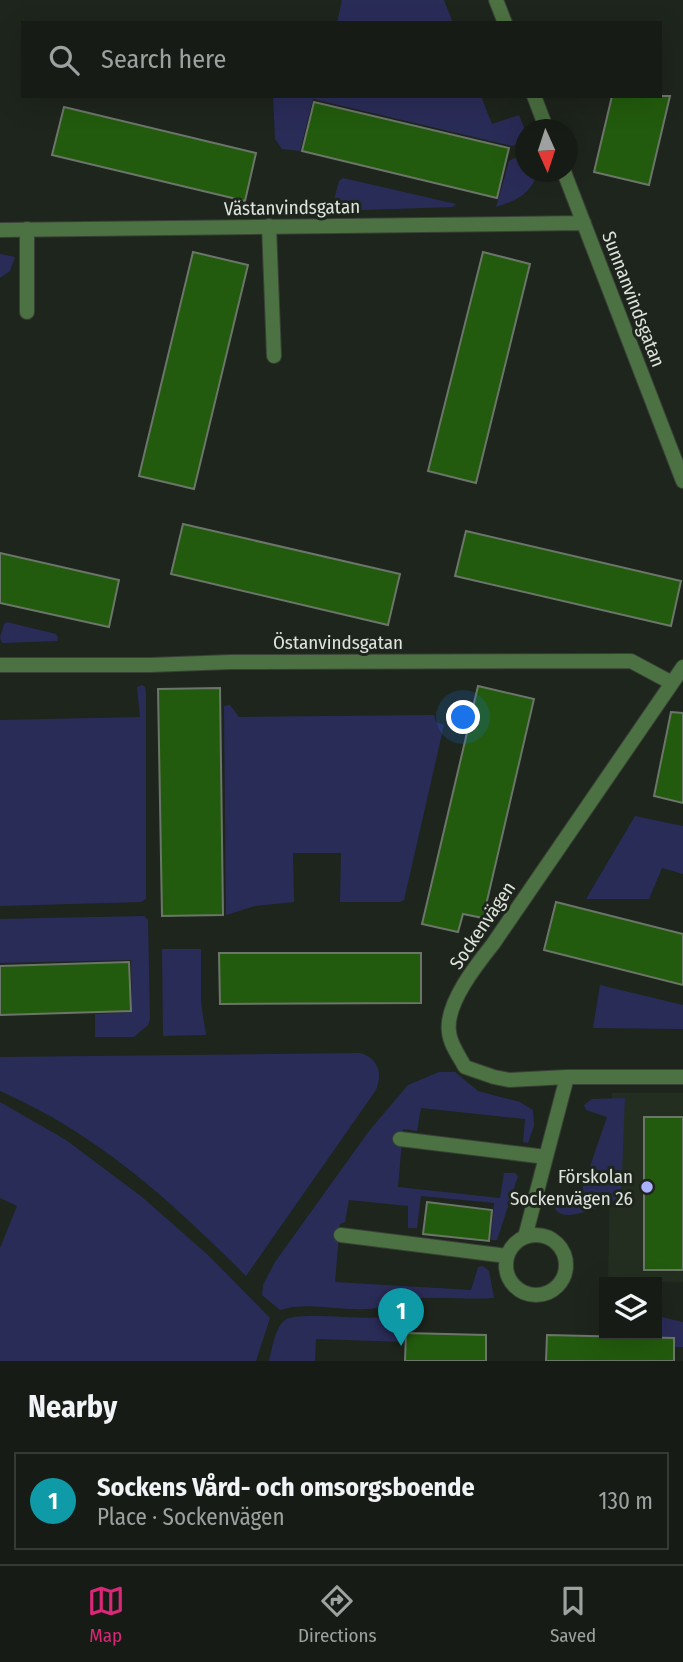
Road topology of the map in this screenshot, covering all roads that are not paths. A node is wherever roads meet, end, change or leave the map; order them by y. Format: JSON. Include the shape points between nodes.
{"nodes":[{"id":1,"x":496,"y":0,"type":"edge"},
{"id":2,"x":504,"y":21,"type":"edge"},
{"id":3,"x":535,"y":98,"type":"edge"},
{"id":4,"x":543,"y":119,"type":"edge"},
{"id":5,"x":568,"y":182,"type":"edge"},
{"id":6,"x":584,"y":223,"type":"junction"},
{"id":7,"x":269,"y":226,"type":"junction"},
{"id":8,"x":27,"y":229,"type":"junction"},
{"id":9,"x":0,"y":230,"type":"edge"},
{"id":10,"x":27,"y":312,"type":"dead end"},
{"id":11,"x":274,"y":356,"type":"dead end"},
{"id":12,"x":683,"y":481,"type":"edge"},
{"id":13,"x":0,"y":665,"type":"edge"},
{"id":14,"x":683,"y":667,"type":"edge"},
{"id":15,"x":672,"y":683,"type":"junction"},
{"id":16,"x":567,"y":1077,"type":"junction"},
{"id":17,"x":683,"y":1077,"type":"edge"},
{"id":18,"x":400,"y":1139,"type":"dead end"},
{"id":19,"x":546,"y":1157,"type":"junction"},
{"id":20,"x":341,"y":1235,"type":"dead end"},
{"id":21,"x":525,"y":1237,"type":"junction"},
{"id":22,"x":507,"y":1256,"type":"junction"}],
"edges":[{"from":1,"to":2,"type":"street"},
{"from":3,"to":4,"type":"street"},
{"from":5,"to":6,"type":"street","name":"Sunnanvindsgatan"},
{"from":6,"to":7,"type":"street","name":"Västanvindsgatan"},
{"from":6,"to":12,"type":"street","name":"Sunnanvindsgatan"},
{"from":7,"to":8,"type":"street","name":"Västanvindsgatan"},
{"from":7,"to":11,"type":"street"},
{"from":8,"to":9,"type":"street","name":"Västanvindsgatan"},
{"from":8,"to":10,"type":"street"},
{"from":13,"to":15,"type":"street","name":"Östanvindsgatan","via":[[631,661]]},
{"from":14,"to":15,"type":"street","name":"Sockenvägen"},
{"from":15,"to":16,"type":"street","name":"Sockenvägen","via":[[471,972],[454,1006],[448,1029],[465,1067],[509,1080]]},
{"from":16,"to":17,"type":"street","name":"Sockenvägen"},
{"from":16,"to":19,"type":"street"},
{"from":18,"to":19,"type":"street"},
{"from":19,"to":21,"type":"street"},
{"from":20,"to":22,"type":"street"},
{"from":21,"to":22,"type":"street"},
{"from":21,"to":22,"type":"street","via":[[540,1234],[563,1251],[566,1266],[555,1289],[534,1295],[515,1287],[508,1277]]}]}
